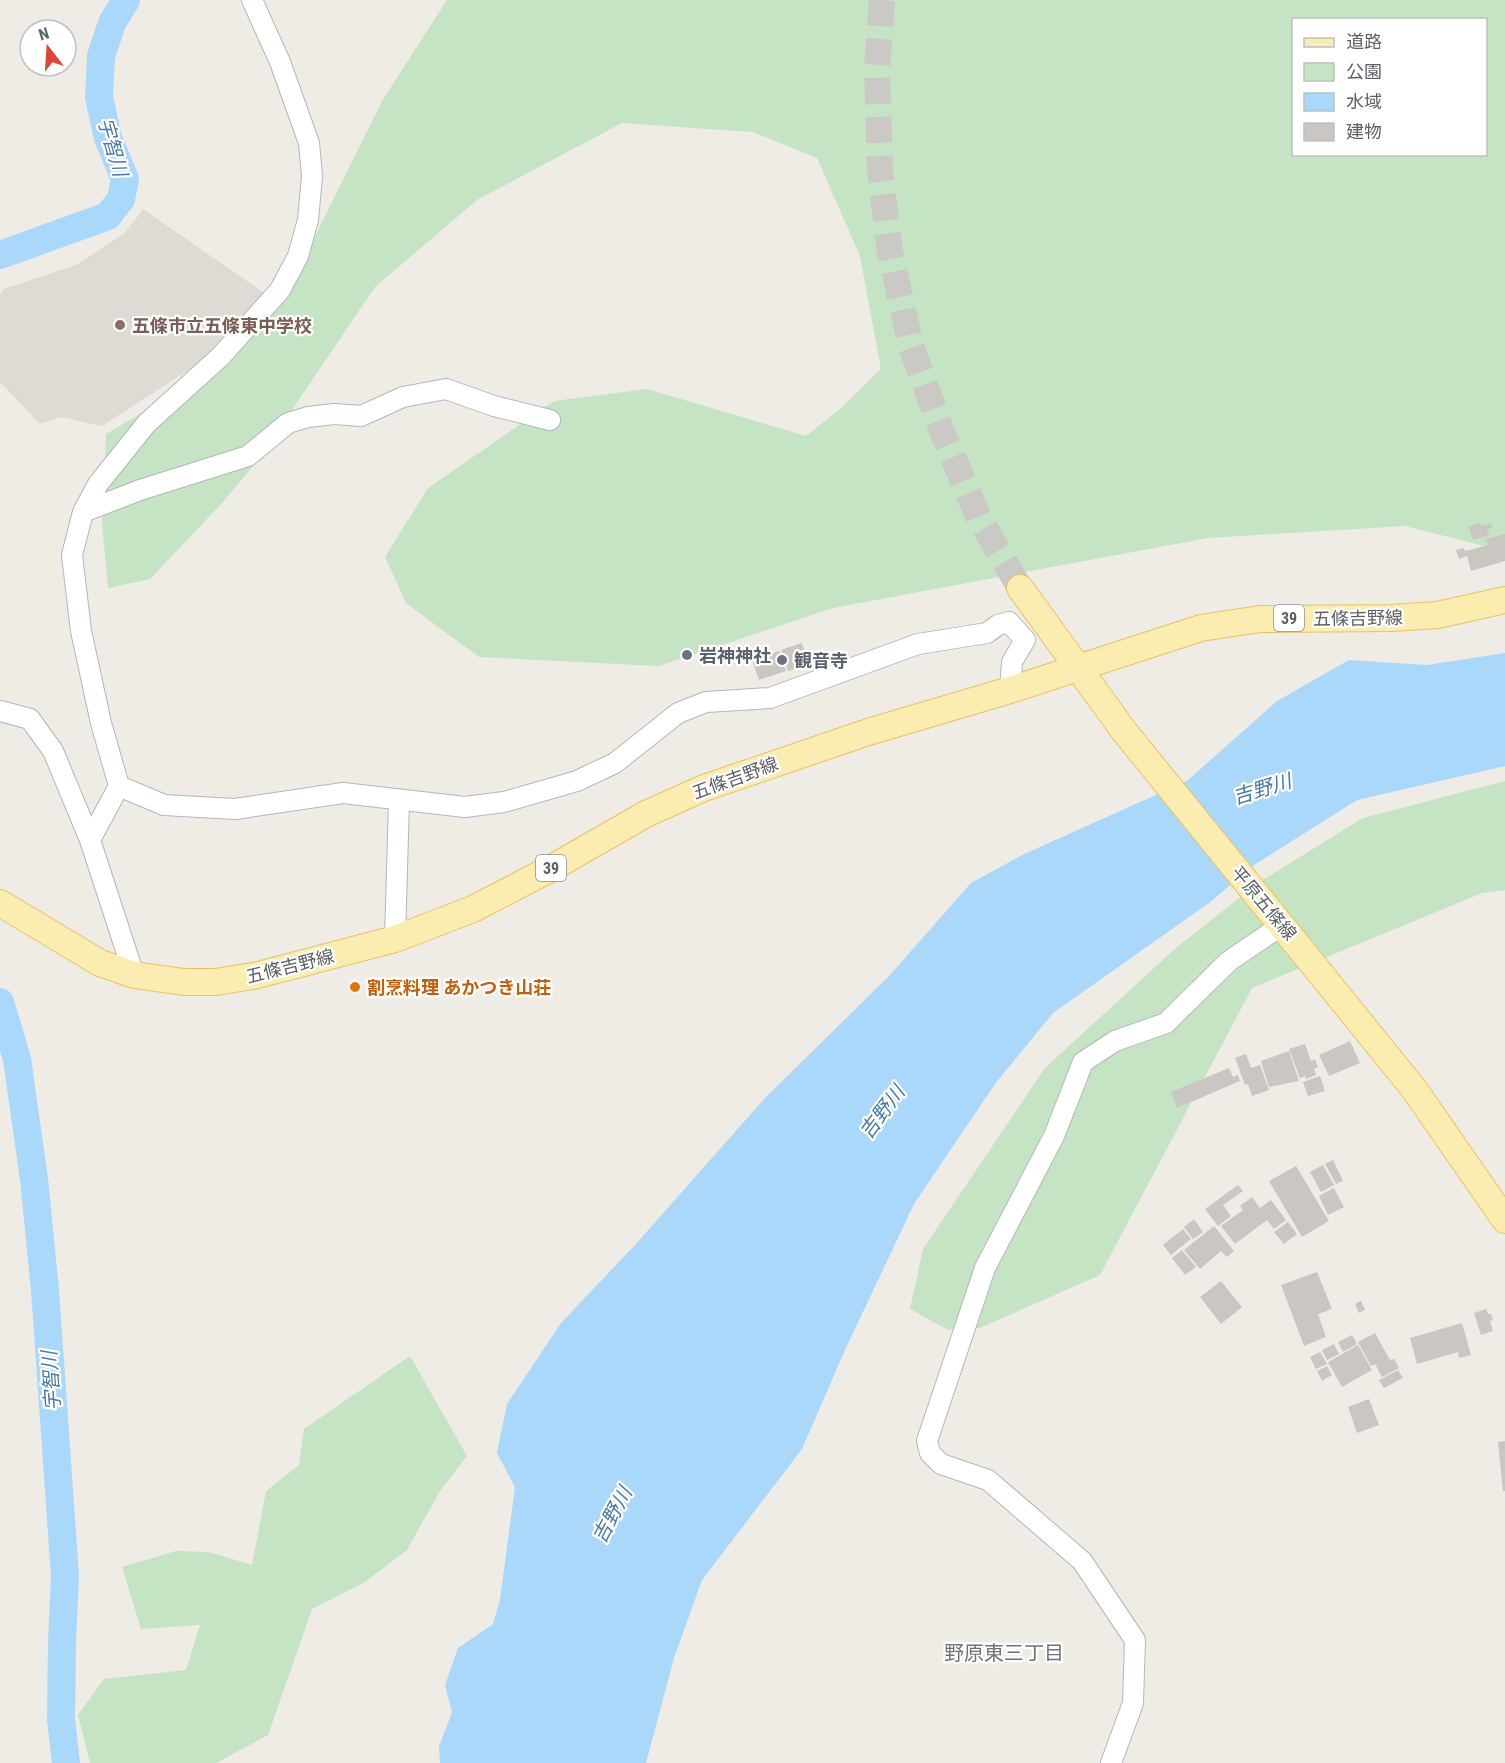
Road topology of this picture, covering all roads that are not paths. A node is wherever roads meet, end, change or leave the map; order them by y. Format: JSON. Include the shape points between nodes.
{"nodes":[{"id":1,"x":252,"y":0,"type":"edge"},
{"id":2,"x":550,"y":420,"type":"dead end"},
{"id":3,"x":83,"y":512,"type":"junction"},
{"id":4,"x":1020,"y":588,"type":"tunnel mouth"},
{"id":5,"x":1505,"y":600,"type":"edge"},
{"id":6,"x":1079,"y":668,"type":"junction"},
{"id":7,"x":1011,"y":690,"type":"junction"},
{"id":8,"x":0,"y":711,"type":"edge"},
{"id":9,"x":119,"y":786,"type":"junction"},
{"id":10,"x":399,"y":800,"type":"junction"},
{"id":11,"x":90,"y":840,"type":"junction"},
{"id":12,"x":0,"y":903,"type":"edge"},
{"id":13,"x":1282,"y":925,"type":"junction"},
{"id":14,"x":395,"y":939,"type":"junction"},
{"id":15,"x":135,"y":975,"type":"junction"},
{"id":16,"x":1505,"y":1220,"type":"edge"},
{"id":17,"x":1111,"y":1763,"type":"edge"}],
"edges":[{"from":1,"to":3,"type":"street","via":[[280,62],[309,143],[312,176],[308,220],[298,256],[280,290],[221,356],[147,423],[98,484]]},
{"from":2,"to":3,"type":"street","via":[[446,389],[403,397],[361,416],[334,414],[288,423],[249,456]]},
{"from":3,"to":9,"type":"street","via":[[72,555],[81,631]]},
{"from":4,"to":6,"type":"main road","name":"平原五條線"},
{"from":5,"to":6,"type":"main road","name":"五條吉野線","number":"39","via":[[1438,615],[1260,619],[1201,628]]},
{"from":6,"to":7,"type":"main road","name":"五條吉野線","number":"39"},
{"from":6,"to":13,"type":"main road","name":"平原五條線","via":[[1124,731]]},
{"from":7,"to":10,"type":"street","via":[[1012,662],[1025,640],[1010,622],[987,633],[918,644],[770,698],[706,702],[678,713],[615,763],[577,781],[504,802],[465,807]]},
{"from":7,"to":14,"type":"main road","name":"五條吉野線","number":"39","via":[[868,732],[704,788],[646,814],[473,909]]},
{"from":8,"to":11,"type":"street","via":[[30,719],[53,751]]},
{"from":9,"to":10,"type":"street","via":[[164,805],[235,809],[344,793]]},
{"from":9,"to":11,"type":"street"},
{"from":10,"to":14,"type":"street"},
{"from":11,"to":15,"type":"street"},
{"from":12,"to":15,"type":"main road","name":"五條吉野線","number":"39","via":[[100,963]]},
{"from":13,"to":16,"type":"main road","name":"平原五條線","via":[[1414,1089]]},
{"from":13,"to":17,"type":"street","via":[[1229,961],[1166,1023],[1115,1041],[1083,1062],[1054,1136],[985,1268],[927,1442],[930,1453],[942,1464],[988,1480],[1082,1561],[1135,1640],[1133,1703]]},
{"from":14,"to":15,"type":"main road","name":"五條吉野線","number":"39","via":[[269,973],[216,982]]}]}
